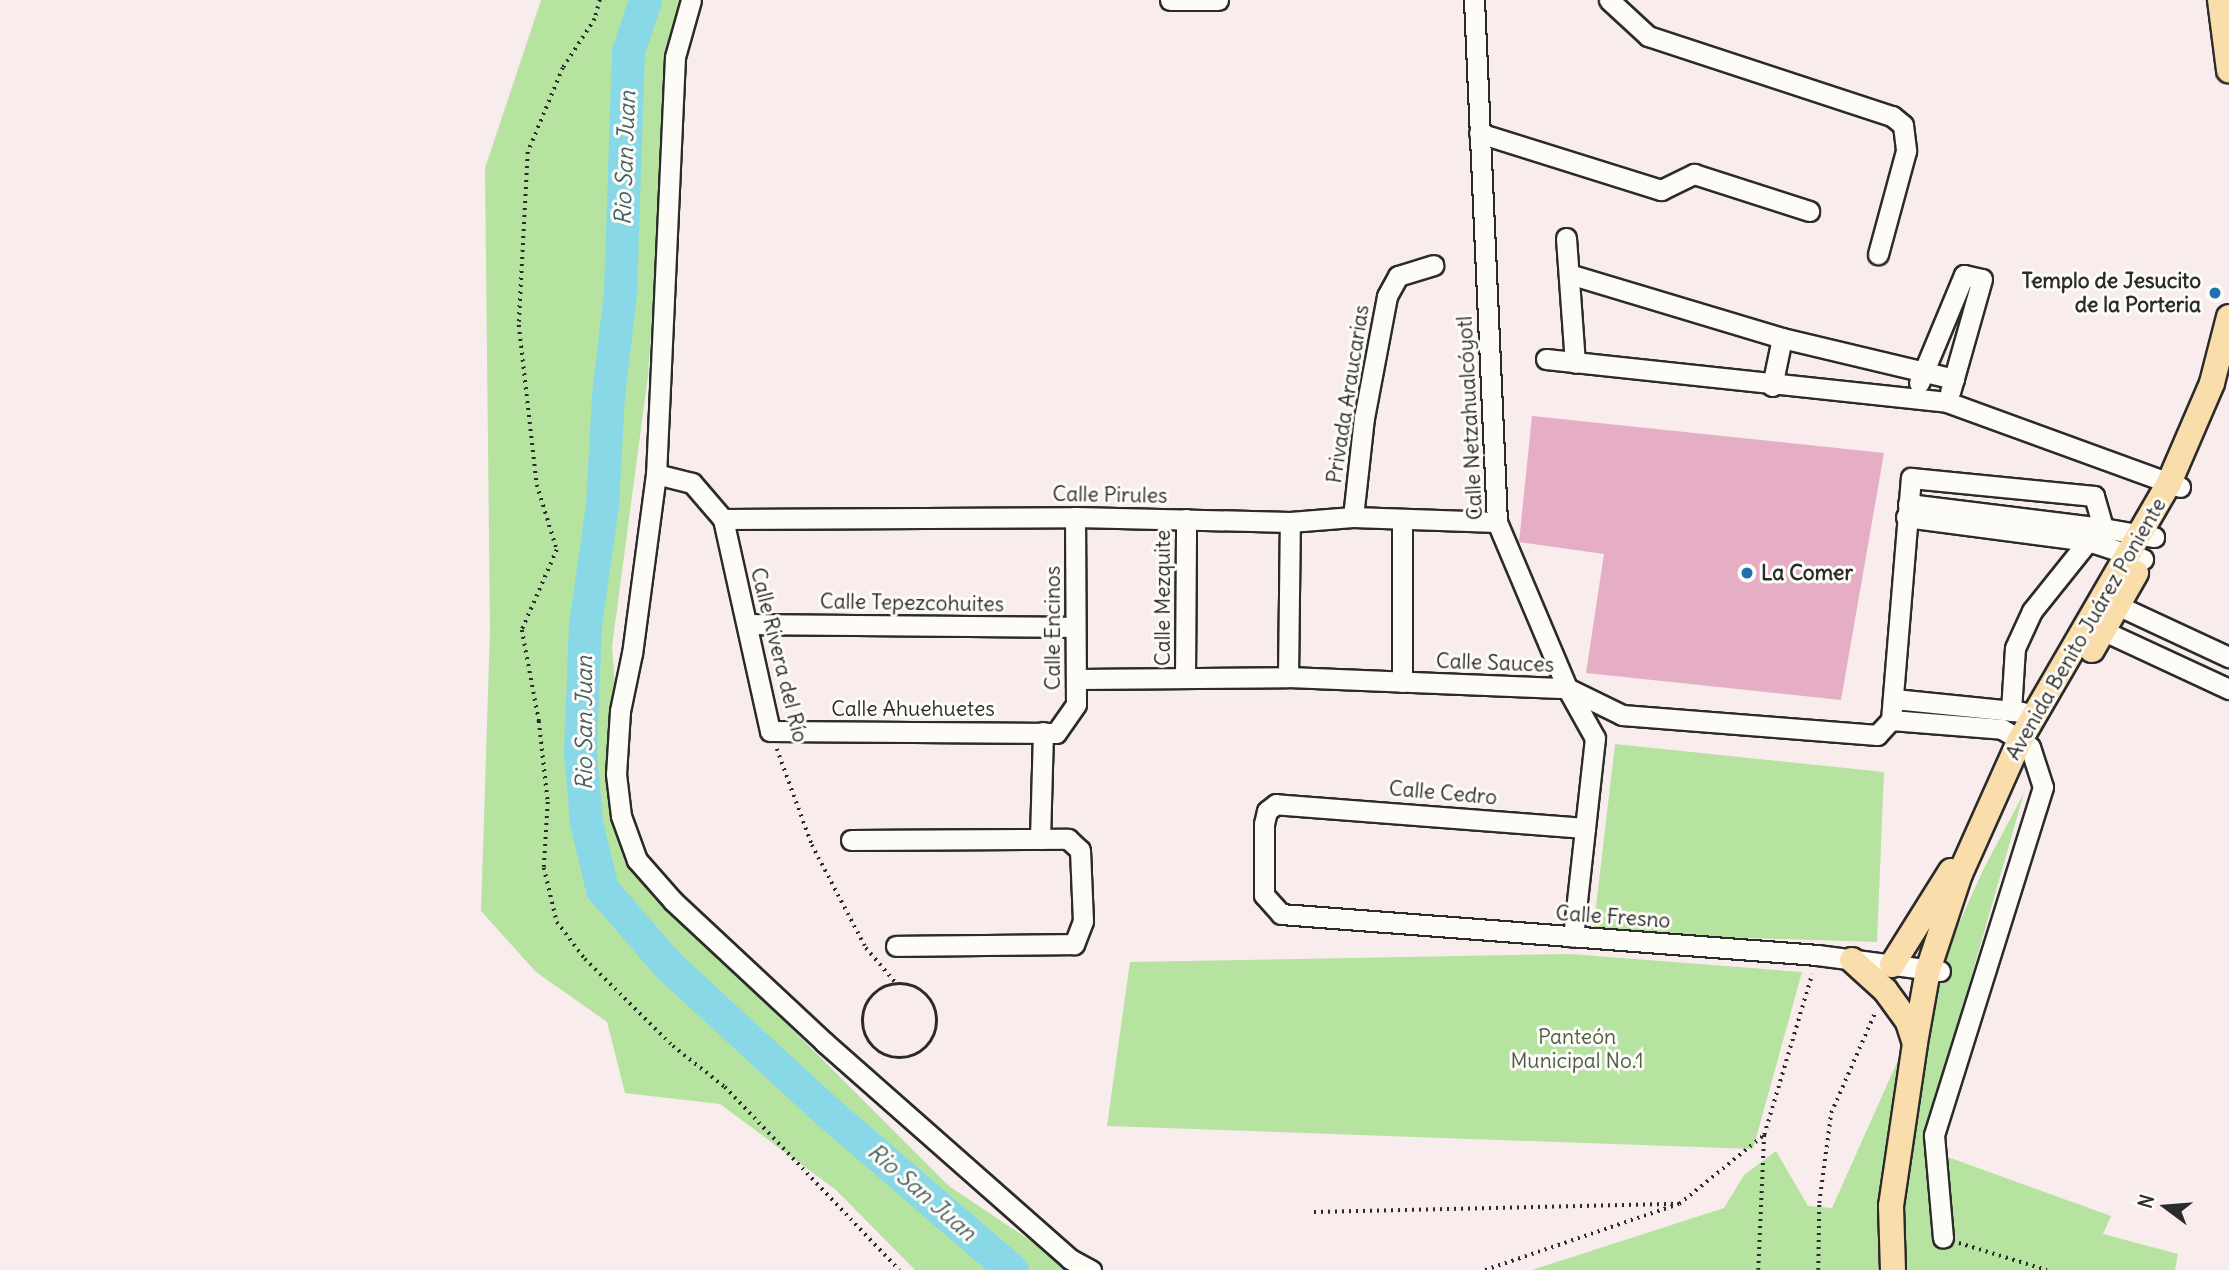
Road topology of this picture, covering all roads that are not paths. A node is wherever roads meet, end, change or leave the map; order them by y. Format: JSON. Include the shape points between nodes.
{"nodes":[{"id":1,"x":691,"y":0,"type":"edge"},
{"id":2,"x":1170,"y":0,"type":"edge"},
{"id":3,"x":1218,"y":0,"type":"edge"},
{"id":4,"x":1474,"y":0,"type":"edge"},
{"id":5,"x":1609,"y":0,"type":"edge"},
{"id":6,"x":2220,"y":0,"type":"edge"},
{"id":7,"x":2229,"y":70,"type":"edge"},
{"id":8,"x":1479,"y":133,"type":"junction"},
{"id":9,"x":1808,"y":211,"type":"dead end"},
{"id":10,"x":1566,"y":237,"type":"dead end"},
{"id":11,"x":1878,"y":254,"type":"dead end"},
{"id":12,"x":1433,"y":265,"type":"dead end"},
{"id":13,"x":1569,"y":274,"type":"junction"},
{"id":14,"x":2229,"y":317,"type":"edge"},
{"id":15,"x":1782,"y":338,"type":"junction"},
{"id":16,"x":1546,"y":359,"type":"dead end"},
{"id":17,"x":1575,"y":363,"type":"junction"},
{"id":18,"x":1922,"y":374,"type":"junction"},
{"id":19,"x":2229,"y":376,"type":"edge"},
{"id":20,"x":1954,"y":379,"type":"junction"},
{"id":21,"x":1772,"y":386,"type":"junction"},
{"id":22,"x":1915,"y":398,"type":"junction"},
{"id":23,"x":1947,"y":402,"type":"junction"},
{"id":24,"x":656,"y":474,"type":"junction"},
{"id":25,"x":2175,"y":485,"type":"junction"},
{"id":26,"x":1907,"y":510,"type":"junction"},
{"id":27,"x":1075,"y":517,"type":"junction"},
{"id":28,"x":1353,"y":517,"type":"junction"},
{"id":29,"x":723,"y":519,"type":"junction"},
{"id":30,"x":1186,"y":519,"type":"junction"},
{"id":31,"x":1290,"y":522,"type":"junction"},
{"id":32,"x":1402,"y":522,"type":"junction"},
{"id":33,"x":1497,"y":522,"type":"junction"},
{"id":34,"x":2103,"y":528,"type":"junction"},
{"id":35,"x":2088,"y":541,"type":"junction"},
{"id":36,"x":2141,"y":546,"type":"junction"},
{"id":37,"x":2111,"y":603,"type":"junction"},
{"id":38,"x":750,"y":624,"type":"junction"},
{"id":39,"x":1074,"y":628,"type":"junction"},
{"id":40,"x":2096,"y":628,"type":"junction"},
{"id":41,"x":2229,"y":657,"type":"edge"},
{"id":42,"x":1185,"y":677,"type":"junction"},
{"id":43,"x":1288,"y":677,"type":"junction"},
{"id":44,"x":1077,"y":679,"type":"junction"},
{"id":45,"x":1402,"y":682,"type":"junction"},
{"id":46,"x":1567,"y":688,"type":"junction"},
{"id":47,"x":2229,"y":689,"type":"edge"},
{"id":48,"x":1894,"y":699,"type":"junction"},
{"id":49,"x":2023,"y":712,"type":"junction"},
{"id":50,"x":1891,"y":720,"type":"junction"},
{"id":51,"x":770,"y":731,"type":"joint"},
{"id":52,"x":1049,"y":733,"type":"junction"},
{"id":53,"x":2025,"y":744,"type":"junction"},
{"id":54,"x":1586,"y":828,"type":"junction"},
{"id":55,"x":1040,"y":839,"type":"junction"},
{"id":56,"x":851,"y":840,"type":"dead end"},
{"id":57,"x":1973,"y":847,"type":"junction"},
{"id":58,"x":1281,"y":914,"type":"joint"},
{"id":59,"x":1573,"y":937,"type":"junction"},
{"id":60,"x":896,"y":946,"type":"dead end"},
{"id":61,"x":1852,"y":960,"type":"junction"},
{"id":62,"x":1892,"y":965,"type":"junction"},
{"id":63,"x":1934,"y":970,"type":"junction"},
{"id":64,"x":1915,"y":1043,"type":"junction"},
{"id":65,"x":1897,"y":1205,"type":"junction"},
{"id":66,"x":1943,"y":1238,"type":"road end"},
{"id":67,"x":1091,"y":1270,"type":"edge"},
{"id":68,"x":1893,"y":1270,"type":"edge"},
{"id":69,"x":1904,"y":1270,"type":"edge"}],
"edges":[{"from":1,"to":24,"type":"street","via":[[675,57]]},
{"from":2,"to":3,"type":"street"},
{"from":4,"to":8,"type":"street","name":"Calle Netzahualcóyotl"},
{"from":5,"to":11,"type":"street","via":[[1648,36],[1892,116],[1903,125],[1906,151]]},
{"from":6,"to":7,"type":"main road"},
{"from":8,"to":9,"type":"street","via":[[1661,190],[1694,174]]},
{"from":8,"to":33,"type":"street","name":"Calle Netzahualcóyotl"},
{"from":10,"to":13,"type":"street"},
{"from":12,"to":28,"type":"street","name":"Privada Araucarias","via":[[1398,276],[1387,296],[1364,418]]},
{"from":13,"to":15,"type":"street"},
{"from":13,"to":17,"type":"street"},
{"from":14,"to":25,"type":"main road","name":"Avenida Benito Juárez Poniente"},
{"from":15,"to":18,"type":"street"},
{"from":15,"to":21,"type":"street"},
{"from":16,"to":17,"type":"street"},
{"from":17,"to":21,"type":"street"},
{"from":18,"to":20,"type":"street"},
{"from":18,"to":20,"type":"street","via":[[1964,275],[1982,279]]},
{"from":18,"to":22,"type":"street"},
{"from":19,"to":25,"type":"main road","name":"Avenida Benito Juárez Poniente"},
{"from":20,"to":23,"type":"street"},
{"from":21,"to":22,"type":"street"},
{"from":22,"to":23,"type":"street"},
{"from":23,"to":25,"type":"street"},
{"from":24,"to":29,"type":"street","via":[[692,484]]},
{"from":24,"to":67,"type":"street","via":[[620,711],[616,774],[621,816],[637,860],[673,901],[824,1042],[1070,1259]]},
{"from":25,"to":36,"type":"main road","name":"Avenida Benito Juárez Poniente"},
{"from":26,"to":34,"type":"street"},
{"from":26,"to":34,"type":"street","via":[[1911,478],[2094,496]]},
{"from":26,"to":35,"type":"street"},
{"from":26,"to":48,"type":"street"},
{"from":27,"to":29,"type":"street","name":"Calle Pirules"},
{"from":27,"to":30,"type":"street","name":"Calle Pirules"},
{"from":27,"to":39,"type":"street","name":"Calle Encinos"},
{"from":28,"to":31,"type":"street","name":"Calle Pirules"},
{"from":28,"to":32,"type":"street","name":"Calle Pirules"},
{"from":29,"to":38,"type":"street","name":"Calle Rivera del Río"},
{"from":30,"to":31,"type":"street","name":"Calle Pirules"},
{"from":30,"to":42,"type":"street","name":"Calle Mezquite"},
{"from":31,"to":43,"type":"street"},
{"from":32,"to":33,"type":"street","name":"Calle Pirules"},
{"from":32,"to":45,"type":"street"},
{"from":33,"to":46,"type":"street","name":"Calle Netzahualcóyotl"},
{"from":34,"to":36,"type":"street"},
{"from":35,"to":36,"type":"street"},
{"from":35,"to":49,"type":"street","via":[[2032,611],[2015,648]]},
{"from":36,"to":37,"type":"main road","name":"Avenida Benito Juárez Poniente"},
{"from":37,"to":40,"type":"main road","name":"Avenida Benito Juárez Poniente"},
{"from":37,"to":41,"type":"street"},
{"from":38,"to":39,"type":"street","name":"Calle Tepezcohuites"},
{"from":38,"to":51,"type":"street","name":"Calle Rivera del Río"},
{"from":39,"to":44,"type":"street","name":"Calle Encinos"},
{"from":40,"to":47,"type":"street"},
{"from":40,"to":49,"type":"main road","name":"Avenida Benito Juárez Poniente"},
{"from":40,"to":53,"type":"main road","name":"Avenida Benito Juárez Poniente"},
{"from":42,"to":43,"type":"street","name":"Calle Sauces"},
{"from":42,"to":44,"type":"street","name":"Calle Sauces"},
{"from":43,"to":45,"type":"street","name":"Calle Sauces"},
{"from":44,"to":52,"type":"street","name":"Calle Encinos","via":[[1076,704]]},
{"from":45,"to":46,"type":"street","name":"Calle Sauces"},
{"from":46,"to":50,"type":"street","name":"Calle Sauces","via":[[1622,715],[1877,735]]},
{"from":46,"to":54,"type":"street","name":"Calle Netzahualcóyotl","via":[[1595,738]]},
{"from":48,"to":49,"type":"street"},
{"from":48,"to":50,"type":"street"},
{"from":49,"to":53,"type":"main road","name":"Avenida Benito Juárez Poniente"},
{"from":50,"to":53,"type":"street","via":[[2002,730]]},
{"from":51,"to":52,"type":"street","name":"Calle Ahuehuetes"},
{"from":52,"to":55,"type":"street"},
{"from":53,"to":57,"type":"main road","name":"Avenida Benito Juárez Poniente"},
{"from":53,"to":63,"type":"main road","name":"Avenida Benito Juárez Poniente"},
{"from":53,"to":66,"type":"street","via":[[2043,786],[1934,1135]]},
{"from":54,"to":58,"type":"street","name":"Calle Cedro","via":[[1276,804],[1267,811],[1264,824],[1264,895]]},
{"from":54,"to":59,"type":"street","name":"Calle Netzahualcóyotl"},
{"from":55,"to":56,"type":"street"},
{"from":55,"to":60,"type":"street","via":[[1068,839],[1080,850],[1083,921],[1074,944]]},
{"from":57,"to":62,"type":"main road","via":[[1952,869]]},
{"from":57,"to":63,"type":"main road","name":"Avenida Benito Juárez Poniente"},
{"from":58,"to":59,"type":"street","name":"Calle Fresno"},
{"from":59,"to":61,"type":"street","name":"Calle Fresno"},
{"from":61,"to":62,"type":"street","name":"Calle Fresno"},
{"from":61,"to":64,"type":"main road","via":[[1885,990],[1908,1022]]},
{"from":62,"to":63,"type":"street","name":"Calle Fresno"},
{"from":63,"to":64,"type":"main road","name":"Avenida Benito Juárez Poniente"},
{"from":63,"to":65,"type":"main road","name":"Avenida Benito Juárez Poniente"},
{"from":64,"to":65,"type":"main road","name":"Avenida Benito Juárez Poniente"},
{"from":65,"to":68,"type":"main road","name":"Avenida Benito Juárez Poniente"},
{"from":65,"to":69,"type":"main road","name":"Avenida Benito Juárez Poniente"}]}
